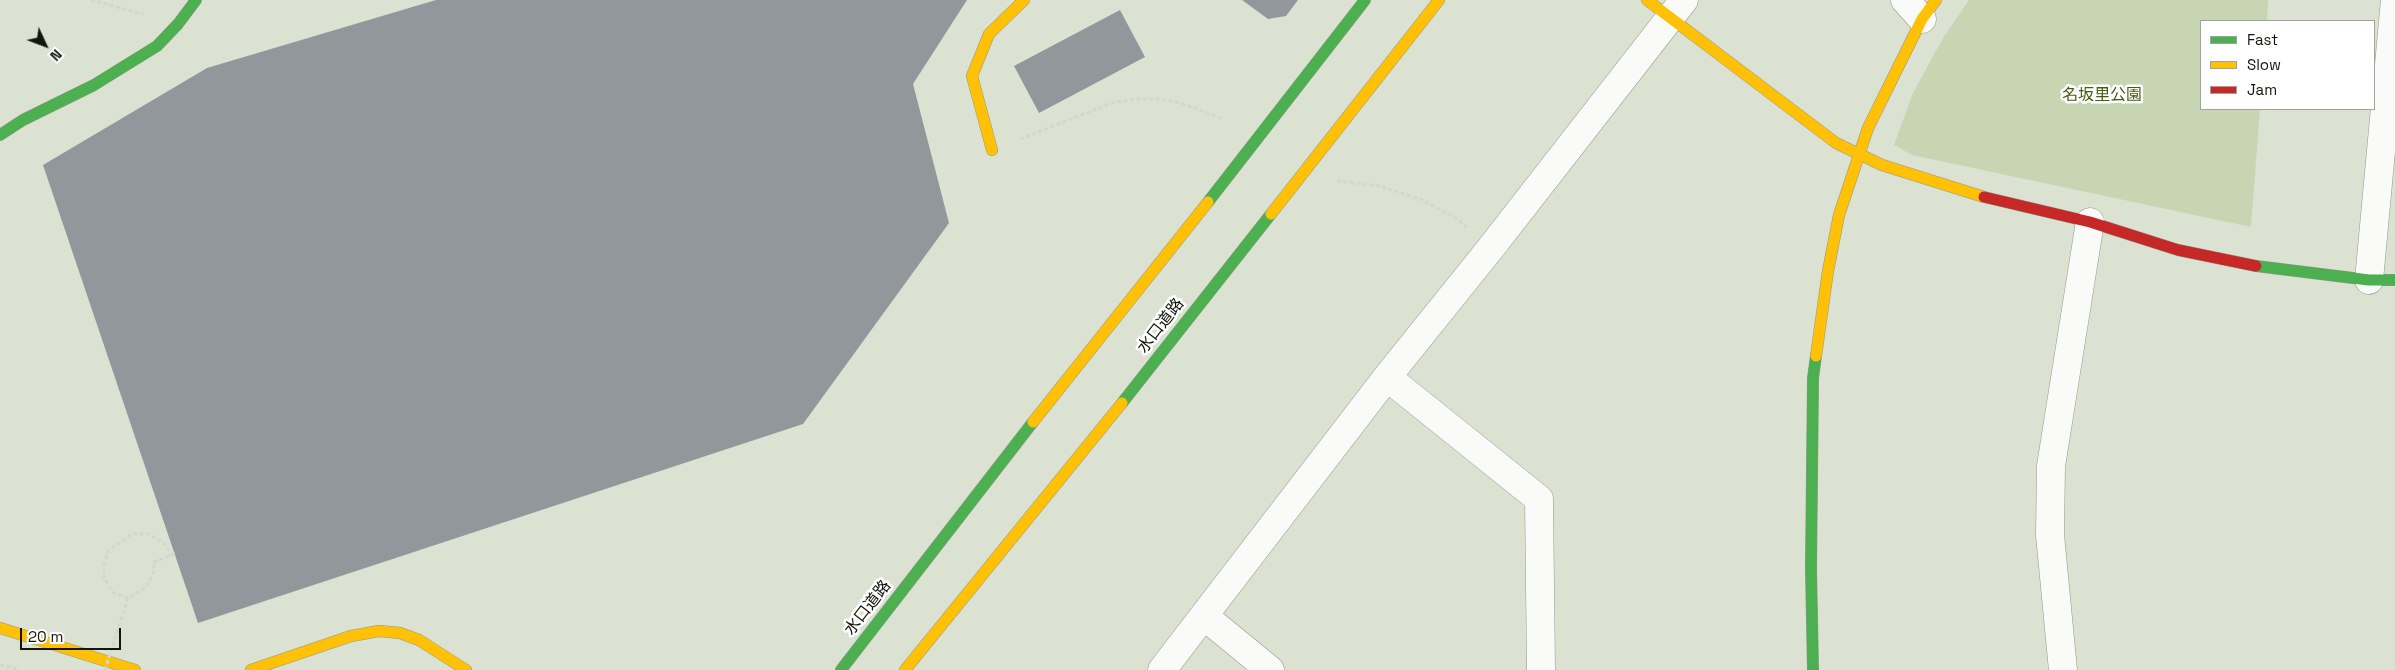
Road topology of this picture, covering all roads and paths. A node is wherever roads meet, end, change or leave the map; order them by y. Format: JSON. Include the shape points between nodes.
{"nodes":[{"id":1,"x":91,"y":0,"type":"edge"},
{"id":2,"x":196,"y":0,"type":"edge"},
{"id":3,"x":1024,"y":0,"type":"edge"},
{"id":4,"x":1365,"y":0,"type":"edge"},
{"id":5,"x":1439,"y":0,"type":"edge"},
{"id":6,"x":1647,"y":0,"type":"edge"},
{"id":7,"x":2395,"y":0,"type":"edge"},
{"id":8,"x":1921,"y":6,"type":"edge"},
{"id":9,"x":1677,"y":9,"type":"edge"},
{"id":10,"x":178,"y":24,"type":"junction"},
{"id":11,"x":1221,"y":118,"type":"dead end"},
{"id":12,"x":0,"y":135,"type":"edge"},
{"id":13,"x":992,"y":150,"type":"joint"},
{"id":14,"x":1859,"y":156,"type":"junction"},
{"id":15,"x":1331,"y":180,"type":"dead end"},
{"id":16,"x":2090,"y":222,"type":"junction"},
{"id":17,"x":1490,"y":249,"type":"junction"},
{"id":18,"x":2382,"y":280,"type":"edge"},
{"id":19,"x":1387,"y":377,"type":"junction"},
{"id":20,"x":128,"y":598,"type":"junction"},
{"id":21,"x":1204,"y":616,"type":"junction"},
{"id":22,"x":0,"y":628,"type":"edge"},
{"id":23,"x":0,"y":665,"type":"edge"},
{"id":24,"x":18,"y":669,"type":"edge"},
{"id":25,"x":105,"y":670,"type":"edge"},
{"id":26,"x":135,"y":670,"type":"edge"},
{"id":27,"x":251,"y":670,"type":"edge"},
{"id":28,"x":466,"y":670,"type":"edge"},
{"id":29,"x":841,"y":670,"type":"edge"},
{"id":30,"x":905,"y":670,"type":"edge"},
{"id":31,"x":1162,"y":670,"type":"edge"},
{"id":32,"x":1270,"y":670,"type":"edge"},
{"id":33,"x":1541,"y":670,"type":"edge"},
{"id":34,"x":1813,"y":670,"type":"edge"},
{"id":35,"x":2063,"y":670,"type":"edge"}],
"edges":[{"from":1,"to":10,"type":"path"},
{"from":2,"to":10,"type":"main road"},
{"from":3,"to":13,"type":"main road","via":[[988,34],[972,76]]},
{"from":4,"to":29,"type":"main road","name":"水口道路"},
{"from":5,"to":30,"type":"main road","name":"水口道路","via":[[1059,483]]},
{"from":6,"to":9,"type":"main road"},
{"from":7,"to":18,"type":"street"},
{"from":8,"to":14,"type":"main road"},
{"from":9,"to":14,"type":"main road","via":[[1836,143]]},
{"from":9,"to":17,"type":"street"},
{"from":10,"to":12,"type":"main road","via":[[158,46],[94,85]]},
{"from":11,"to":13,"type":"path","via":[[1181,103],[1134,99],[1115,102]]},
{"from":14,"to":16,"type":"main road","via":[[1969,193]]},
{"from":14,"to":34,"type":"main road","via":[[1839,215],[1814,378]]},
{"from":15,"to":17,"type":"path","via":[[1379,186],[1420,199],[1458,219]]},
{"from":16,"to":18,"type":"main road","via":[[2178,250],[2243,264]]},
{"from":16,"to":35,"type":"street","via":[[2051,466],[2050,535]]},
{"from":17,"to":19,"type":"street"},
{"from":19,"to":21,"type":"street"},
{"from":19,"to":33,"type":"street","via":[[1539,499]]},
{"from":20,"to":20,"type":"path","bridge":true,"via":[[146,587],[154,572],[154,562],[173,555],[166,544],[149,534],[132,534],[108,551],[104,578],[114,593]]},
{"from":20,"to":25,"type":"path","bridge":true},
{"from":21,"to":31,"type":"street"},
{"from":21,"to":32,"type":"street"},
{"from":22,"to":26,"type":"main road"},
{"from":23,"to":24,"type":"path"},
{"from":27,"to":28,"type":"main road","via":[[351,636],[379,630],[400,632],[419,640]]}]}
